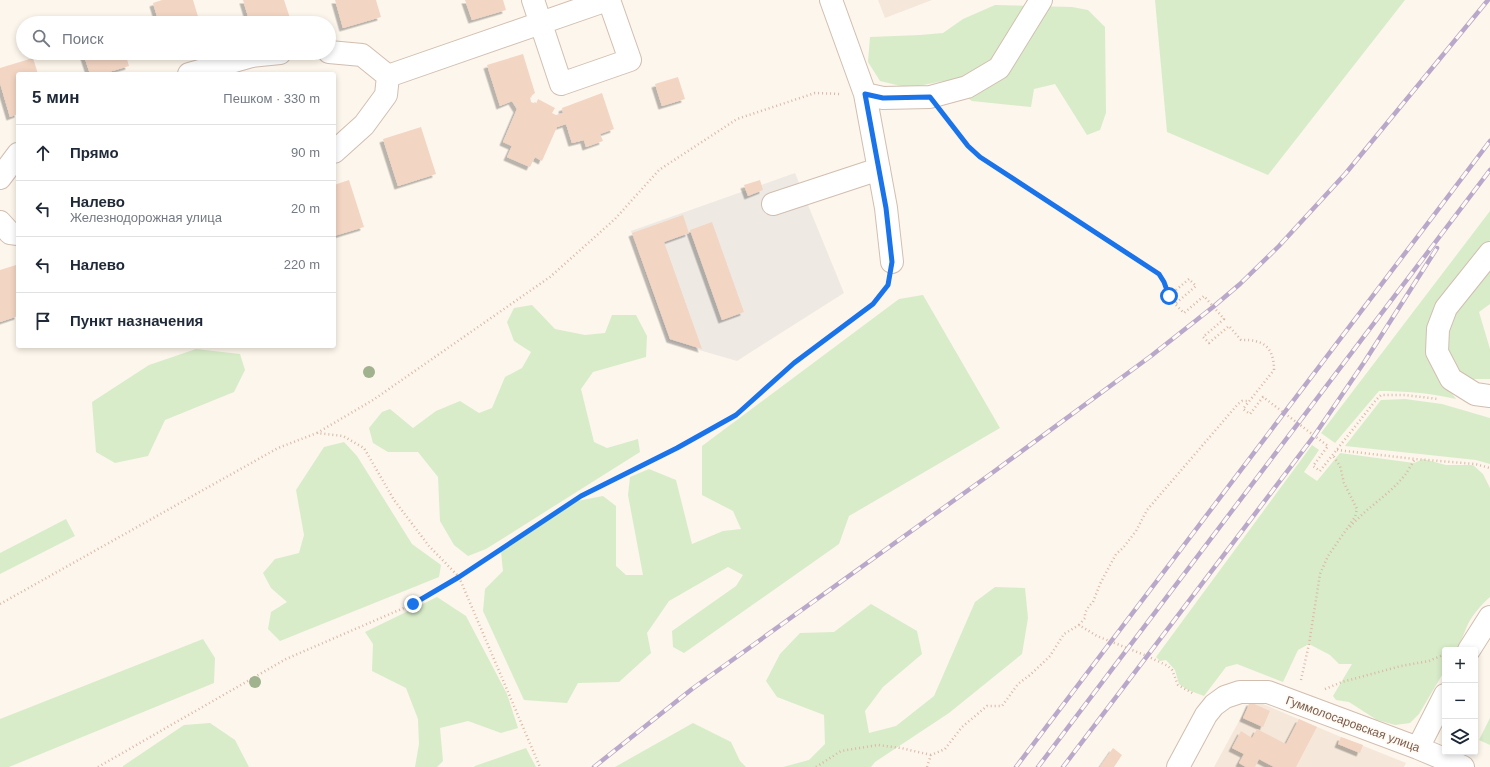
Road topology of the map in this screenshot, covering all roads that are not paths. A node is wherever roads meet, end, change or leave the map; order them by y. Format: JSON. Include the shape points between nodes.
{"nodes":[{"id":1,"x":533,"y":0,"type":"edge"},
{"id":2,"x":608,"y":0,"type":"edge"},
{"id":3,"x":831,"y":0,"type":"edge"},
{"id":4,"x":1041,"y":0,"type":"edge"},
{"id":5,"x":541,"y":23,"type":"junction"},
{"id":6,"x":336,"y":53,"type":"edge"},
{"id":7,"x":238,"y":60,"type":"edge"},
{"id":8,"x":196,"y":72,"type":"edge"},
{"id":9,"x":388,"y":76,"type":"junction"},
{"id":10,"x":865,"y":94,"type":"junction"},
{"id":11,"x":336,"y":150,"type":"edge"},
{"id":12,"x":16,"y":157,"type":"edge"},
{"id":13,"x":879,"y":169,"type":"junction"},
{"id":14,"x":0,"y":178,"type":"edge"},
{"id":15,"x":773,"y":204,"type":"dead end"},
{"id":16,"x":0,"y":222,"type":"edge"},
{"id":17,"x":16,"y":234,"type":"edge"},
{"id":18,"x":1490,"y":253,"type":"edge"},
{"id":19,"x":892,"y":262,"type":"road end"},
{"id":20,"x":1490,"y":396,"type":"edge"},
{"id":21,"x":1490,"y":617,"type":"edge"},
{"id":22,"x":1478,"y":643,"type":"edge"},
{"id":23,"x":1442,"y":701,"type":"edge"},
{"id":24,"x":1418,"y":748,"type":"junction"},
{"id":25,"x":1178,"y":767,"type":"edge"},
{"id":26,"x":1463,"y":767,"type":"edge"}],
"edges":[{"from":1,"to":5,"type":"street"},
{"from":2,"to":5,"type":"street"},
{"from":2,"to":5,"type":"street","via":[[630,60],[562,84]]},
{"from":3,"to":10,"type":"street"},
{"from":4,"to":10,"type":"street","via":[[999,68],[966,87],[930,97],[883,98]]},
{"from":5,"to":9,"type":"street"},
{"from":6,"to":9,"type":"street","via":[[362,55]]},
{"from":7,"to":8,"type":"street"},
{"from":9,"to":11,"type":"street","via":[[386,95],[364,125]]},
{"from":10,"to":13,"type":"street"},
{"from":12,"to":14,"type":"street"},
{"from":13,"to":15,"type":"street"},
{"from":13,"to":19,"type":"street"},
{"from":16,"to":17,"type":"street","via":[[10,233]]},
{"from":18,"to":20,"type":"street","via":[[1446,308],[1438,329],[1437,352],[1451,379],[1475,394]]},
{"from":21,"to":22,"type":"street"},
{"from":23,"to":24,"type":"street"},
{"from":24,"to":25,"type":"street","name":"Гуммолосаровская улица","via":[[1268,692],[1240,692],[1225,697],[1206,714]]},
{"from":24,"to":26,"type":"street","name":"Гуммолосаровская улица"}]}
